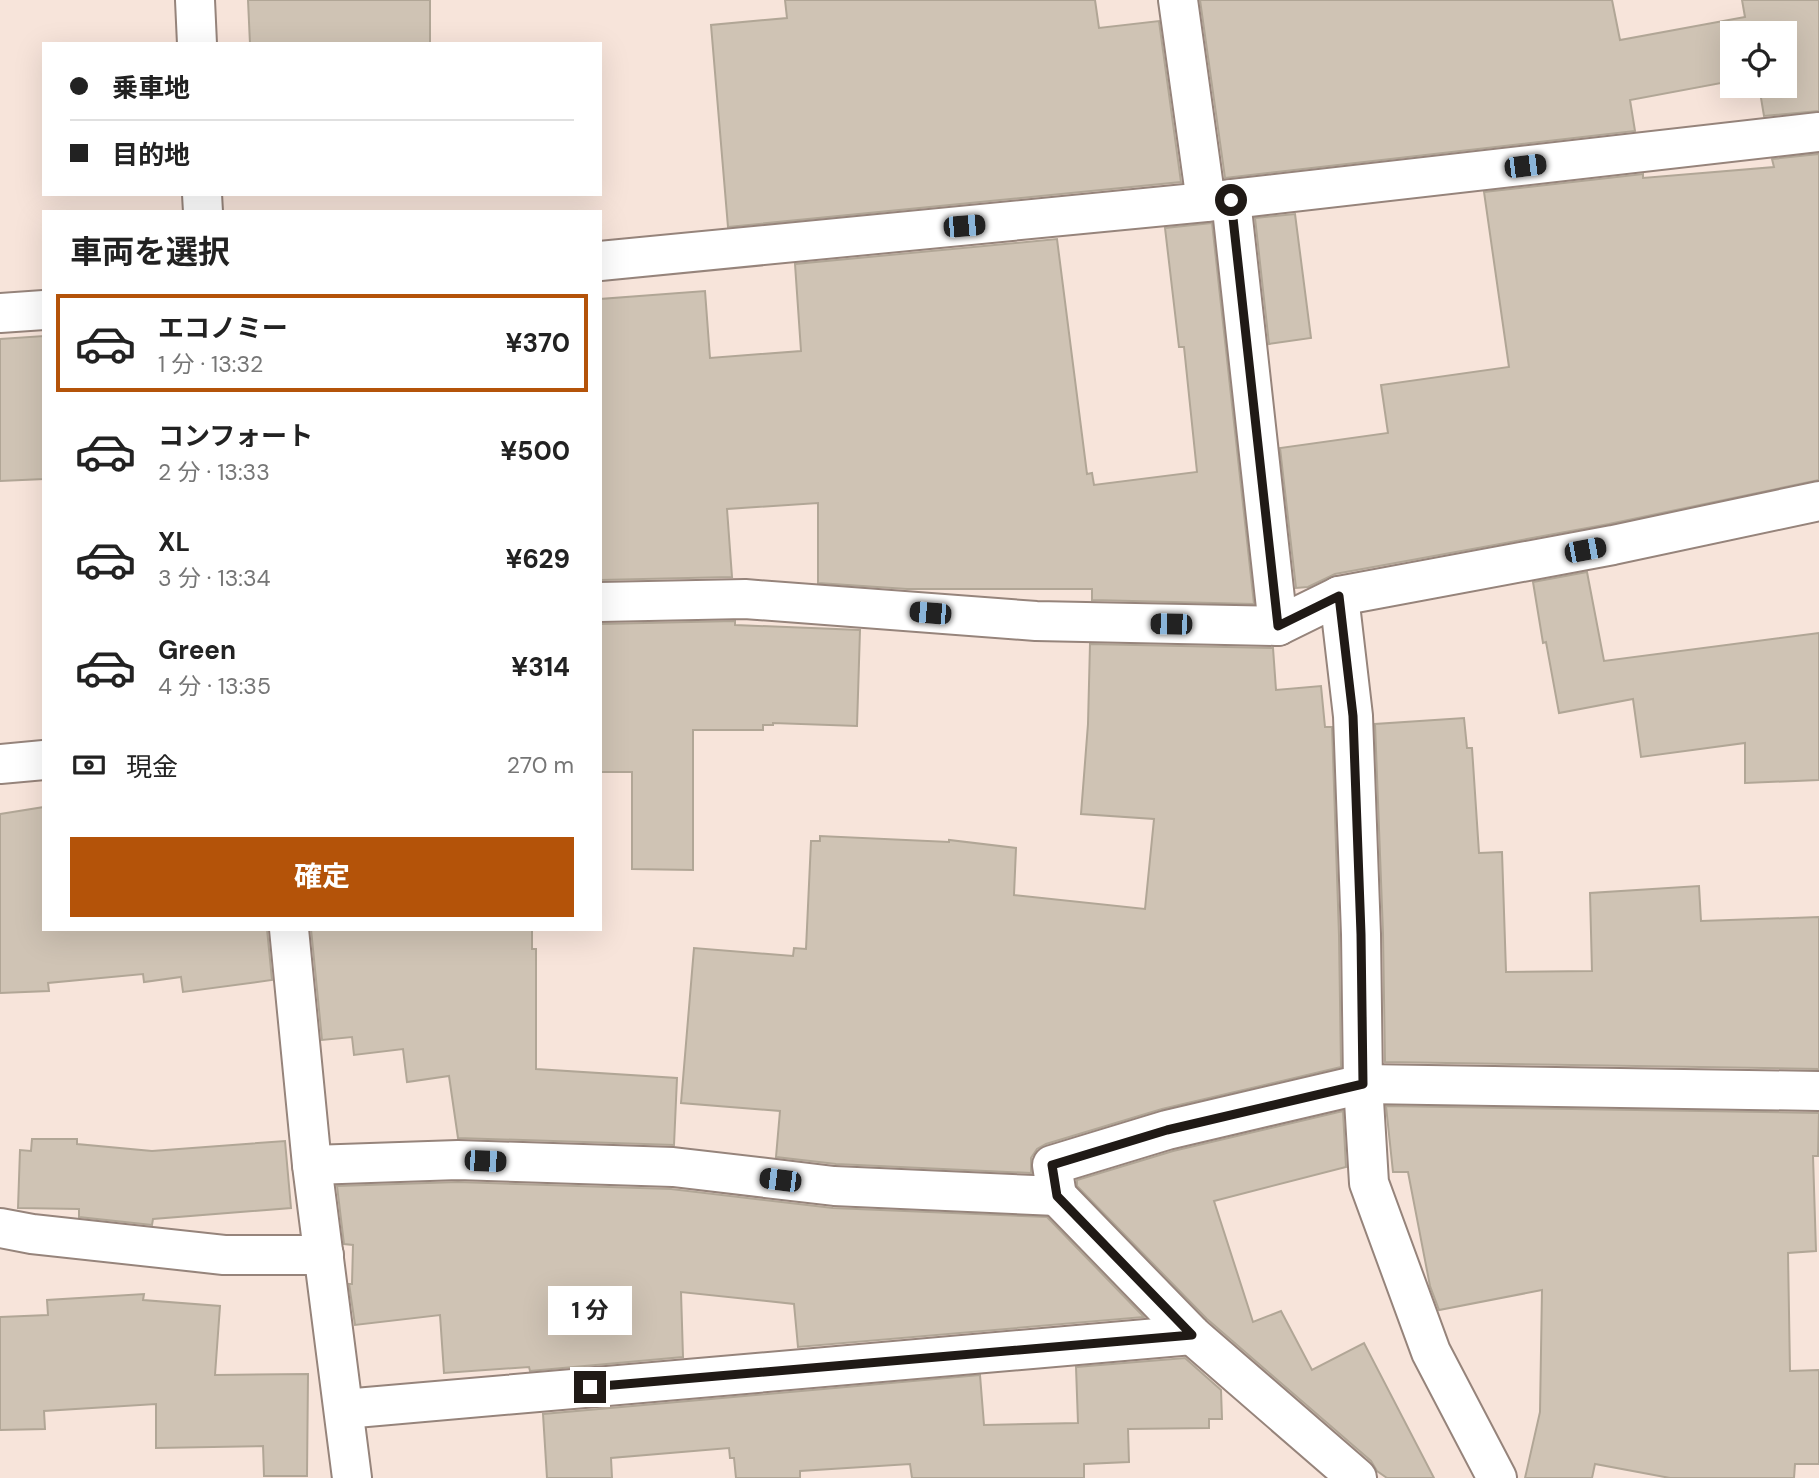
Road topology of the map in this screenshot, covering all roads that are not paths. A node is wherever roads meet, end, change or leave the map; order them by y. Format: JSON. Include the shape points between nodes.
{"nodes":[{"id":1,"x":195,"y":0,"type":"edge"},
{"id":2,"x":1178,"y":0,"type":"edge"},
{"id":3,"x":197,"y":42,"type":"edge"},
{"id":4,"x":1819,"y":132,"type":"edge"},
{"id":5,"x":1219,"y":201,"type":"junction"},
{"id":6,"x":602,"y":261,"type":"edge"},
{"id":7,"x":42,"y":310,"type":"edge"},
{"id":8,"x":0,"y":313,"type":"edge"},
{"id":9,"x":1819,"y":501,"type":"edge"},
{"id":10,"x":1339,"y":596,"type":"junction"},
{"id":11,"x":602,"y":602,"type":"edge"},
{"id":12,"x":1278,"y":626,"type":"junction"},
{"id":13,"x":42,"y":760,"type":"edge"},
{"id":14,"x":0,"y":764,"type":"edge"},
{"id":15,"x":289,"y":931,"type":"edge"},
{"id":16,"x":1363,"y":1084,"type":"junction"},
{"id":17,"x":1819,"y":1091,"type":"edge"},
{"id":18,"x":312,"y":1165,"type":"junction"},
{"id":19,"x":1057,"y":1196,"type":"junction"},
{"id":20,"x":0,"y":1228,"type":"edge"},
{"id":21,"x":324,"y":1255,"type":"junction"},
{"id":22,"x":1192,"y":1335,"type":"junction"},
{"id":23,"x":344,"y":1409,"type":"junction"},
{"id":24,"x":352,"y":1478,"type":"edge"},
{"id":25,"x":1357,"y":1478,"type":"edge"},
{"id":26,"x":1497,"y":1478,"type":"edge"}],
"edges":[{"from":1,"to":3,"type":"street"},
{"from":2,"to":5,"type":"street"},
{"from":4,"to":5,"type":"street"},
{"from":5,"to":6,"type":"street"},
{"from":5,"to":12,"type":"street"},
{"from":7,"to":8,"type":"street"},
{"from":9,"to":10,"type":"street"},
{"from":10,"to":12,"type":"street"},
{"from":10,"to":16,"type":"street","via":[[1353,716]]},
{"from":11,"to":12,"type":"street","via":[[746,599],[1036,621]]},
{"from":13,"to":14,"type":"street"},
{"from":15,"to":18,"type":"street"},
{"from":16,"to":17,"type":"street"},
{"from":16,"to":19,"type":"street","via":[[1167,1130],[1052,1165]]},
{"from":16,"to":26,"type":"street","via":[[1369,1183],[1431,1352]]},
{"from":18,"to":19,"type":"street","via":[[458,1160],[673,1167],[834,1186]]},
{"from":18,"to":21,"type":"street"},
{"from":19,"to":22,"type":"street"},
{"from":20,"to":21,"type":"street","via":[[224,1255]]},
{"from":21,"to":23,"type":"street"},
{"from":22,"to":23,"type":"street"},
{"from":22,"to":25,"type":"street"},
{"from":23,"to":24,"type":"street"}]}
